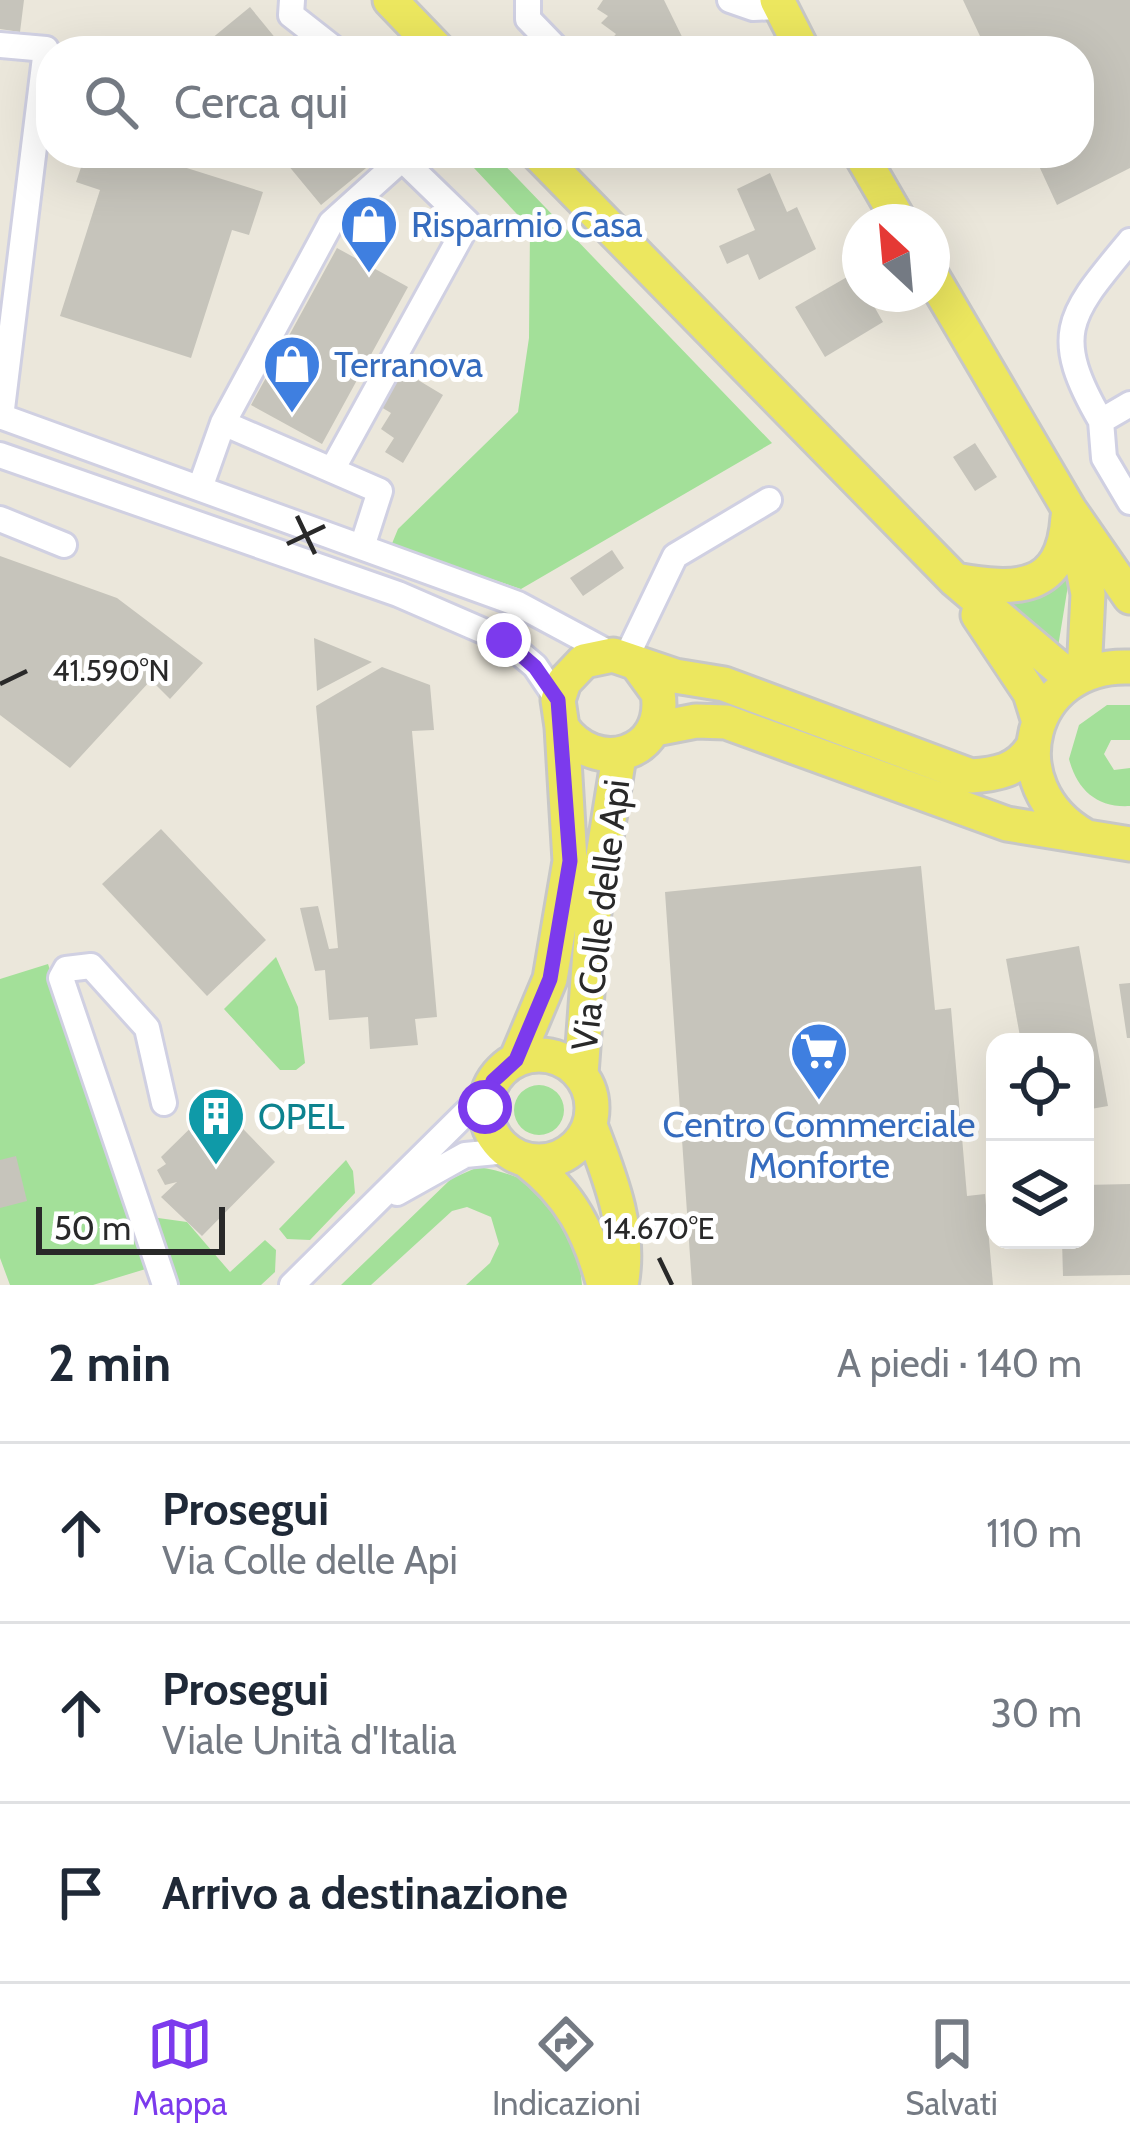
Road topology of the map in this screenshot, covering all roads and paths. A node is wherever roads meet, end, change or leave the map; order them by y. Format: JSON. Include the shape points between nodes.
{"nodes":[{"id":1,"x":292,"y":0,"type":"edge"},
{"id":2,"x":390,"y":0,"type":"edge"},
{"id":3,"x":504,"y":0,"type":"edge"},
{"id":4,"x":730,"y":0,"type":"edge"},
{"id":5,"x":778,"y":3,"type":"edge"},
{"id":6,"x":528,"y":10,"type":"edge"},
{"id":7,"x":318,"y":36,"type":"edge"},
{"id":8,"x":425,"y":36,"type":"edge"},
{"id":9,"x":548,"y":36,"type":"edge"},
{"id":10,"x":795,"y":36,"type":"edge"},
{"id":11,"x":0,"y":45,"type":"edge"},
{"id":12,"x":36,"y":48,"type":"edge"},
{"id":13,"x":36,"y":131,"type":"edge"},
{"id":14,"x":390,"y":168,"type":"edge"},
{"id":15,"x":415,"y":168,"type":"edge"},
{"id":16,"x":552,"y":168,"type":"edge"},
{"id":17,"x":869,"y":168,"type":"edge"},
{"id":18,"x":890,"y":204,"type":"edge"},
{"id":19,"x":1130,"y":241,"type":"edge"},
{"id":20,"x":950,"y":307,"type":"edge"},
{"id":21,"x":1130,"y":404,"type":"edge"},
{"id":22,"x":1,"y":417,"type":"edge"},
{"id":23,"x":1101,"y":421,"type":"junction"},
{"id":24,"x":223,"y":423,"type":"junction"},
{"id":25,"x":0,"y":455,"type":"edge"},
{"id":26,"x":332,"y":470,"type":"junction"},
{"id":27,"x":200,"y":488,"type":"junction"},
{"id":28,"x":770,"y":500,"type":"dead end"},
{"id":29,"x":1130,"y":502,"type":"edge"},
{"id":30,"x":1069,"y":509,"type":"junction"},
{"id":31,"x":0,"y":519,"type":"edge"},
{"id":32,"x":64,"y":545,"type":"dead end"},
{"id":33,"x":362,"y":547,"type":"junction"},
{"id":34,"x":955,"y":580,"type":"junction"},
{"id":35,"x":1130,"y":597,"type":"edge"},
{"id":36,"x":625,"y":659,"type":"junction"},
{"id":37,"x":1130,"y":667,"type":"edge"},
{"id":38,"x":1079,"y":677,"type":"junction"},
{"id":39,"x":560,"y":714,"type":"junction"},
{"id":40,"x":655,"y":729,"type":"junction"},
{"id":41,"x":1035,"y":735,"type":"junction"},
{"id":42,"x":619,"y":756,"type":"junction"},
{"id":43,"x":1090,"y":839,"type":"junction"},
{"id":44,"x":1129,"y":844,"type":"edge"},
{"id":45,"x":516,"y":1060,"type":"junction"},
{"id":46,"x":581,"y":1074,"type":"junction"},
{"id":47,"x":488,"y":1090,"type":"junction"},
{"id":48,"x":164,"y":1103,"type":"dead end"},
{"id":49,"x":590,"y":1125,"type":"junction"},
{"id":50,"x":517,"y":1156,"type":"junction"},
{"id":51,"x":379,"y":1203,"type":"junction"},
{"id":52,"x":165,"y":1285,"type":"edge"},
{"id":53,"x":292,"y":1285,"type":"edge"},
{"id":54,"x":604,"y":1285,"type":"edge"},
{"id":55,"x":621,"y":1285,"type":"edge"}],
"edges":[{"from":1,"to":7,"type":"street","via":[[291,15]]},
{"from":2,"to":8,"type":"main road"},
{"from":3,"to":6,"type":"street"},
{"from":4,"to":5,"type":"street","via":[[753,8]]},
{"from":5,"to":10,"type":"main road"},
{"from":6,"to":9,"type":"street"},
{"from":11,"to":12,"type":"street"},
{"from":13,"to":22,"type":"street"},
{"from":14,"to":24,"type":"street","via":[[331,223]]},
{"from":15,"to":26,"type":"street","via":[[468,223]]},
{"from":16,"to":34,"type":"main road"},
{"from":17,"to":18,"type":"main road"},
{"from":19,"to":23,"type":"street","via":[[1074,315],[1069,351]]},
{"from":20,"to":30,"type":"main road"},
{"from":21,"to":23,"type":"street"},
{"from":22,"to":27,"type":"street"},
{"from":23,"to":29,"type":"street","via":[[1104,458]]},
{"from":24,"to":26,"type":"street"},
{"from":24,"to":27,"type":"street"},
{"from":25,"to":39,"type":"street","via":[[398,594],[504,640],[535,667]]},
{"from":26,"to":33,"type":"street","via":[[380,491]]},
{"from":27,"to":33,"type":"street"},
{"from":28,"to":36,"type":"street","via":[[675,556]]},
{"from":30,"to":34,"type":"main road","via":[[1066,546],[1028,584]]},
{"from":30,"to":35,"type":"main road"},
{"from":30,"to":38,"type":"main road","via":[[1088,594]]},
{"from":31,"to":32,"type":"street"},
{"from":33,"to":36,"type":"street","via":[[518,604]]},
{"from":34,"to":38,"type":"main road"},
{"from":34,"to":41,"type":"main road","via":[[1030,693]]},
{"from":36,"to":39,"type":"main road","via":[[576,667]]},
{"from":36,"to":40,"type":"main road","via":[[658,693]]},
{"from":36,"to":41,"type":"main road","via":[[724,684],[971,776],[1023,762]]},
{"from":37,"to":38,"type":"main road"},
{"from":38,"to":41,"type":"main road","via":[[1053,698]]},
{"from":39,"to":42,"type":"main road","via":[[586,752]]},
{"from":39,"to":45,"type":"main road","name":"Via Colle delle Api","via":[[570,861],[550,979]]},
{"from":40,"to":42,"type":"main road"},
{"from":40,"to":43,"type":"main road","via":[[726,722],[1007,824]]},
{"from":41,"to":43,"type":"main road","via":[[1035,777],[1046,804]]},
{"from":42,"to":46,"type":"main road","name":"Via Colle delle Api","via":[[592,925]]},
{"from":43,"to":44,"type":"main road"},
{"from":45,"to":46,"type":"main road","via":[[551,1056]]},
{"from":45,"to":47,"type":"main road"},
{"from":46,"to":49,"type":"main road","via":[[590,1090]]},
{"from":47,"to":50,"type":"main road","via":[[488,1124]]},
{"from":47,"to":51,"type":"street"},
{"from":48,"to":52,"type":"street","via":[[146,1028],[91,965],[66,969],[61,978]]},
{"from":49,"to":50,"type":"main road","via":[[565,1155]]},
{"from":49,"to":55,"type":"main road","via":[[616,1192]]},
{"from":50,"to":51,"type":"street","via":[[465,1155]]},
{"from":50,"to":54,"type":"main road","via":[[559,1186],[590,1234]]},
{"from":51,"to":53,"type":"street"}]}
